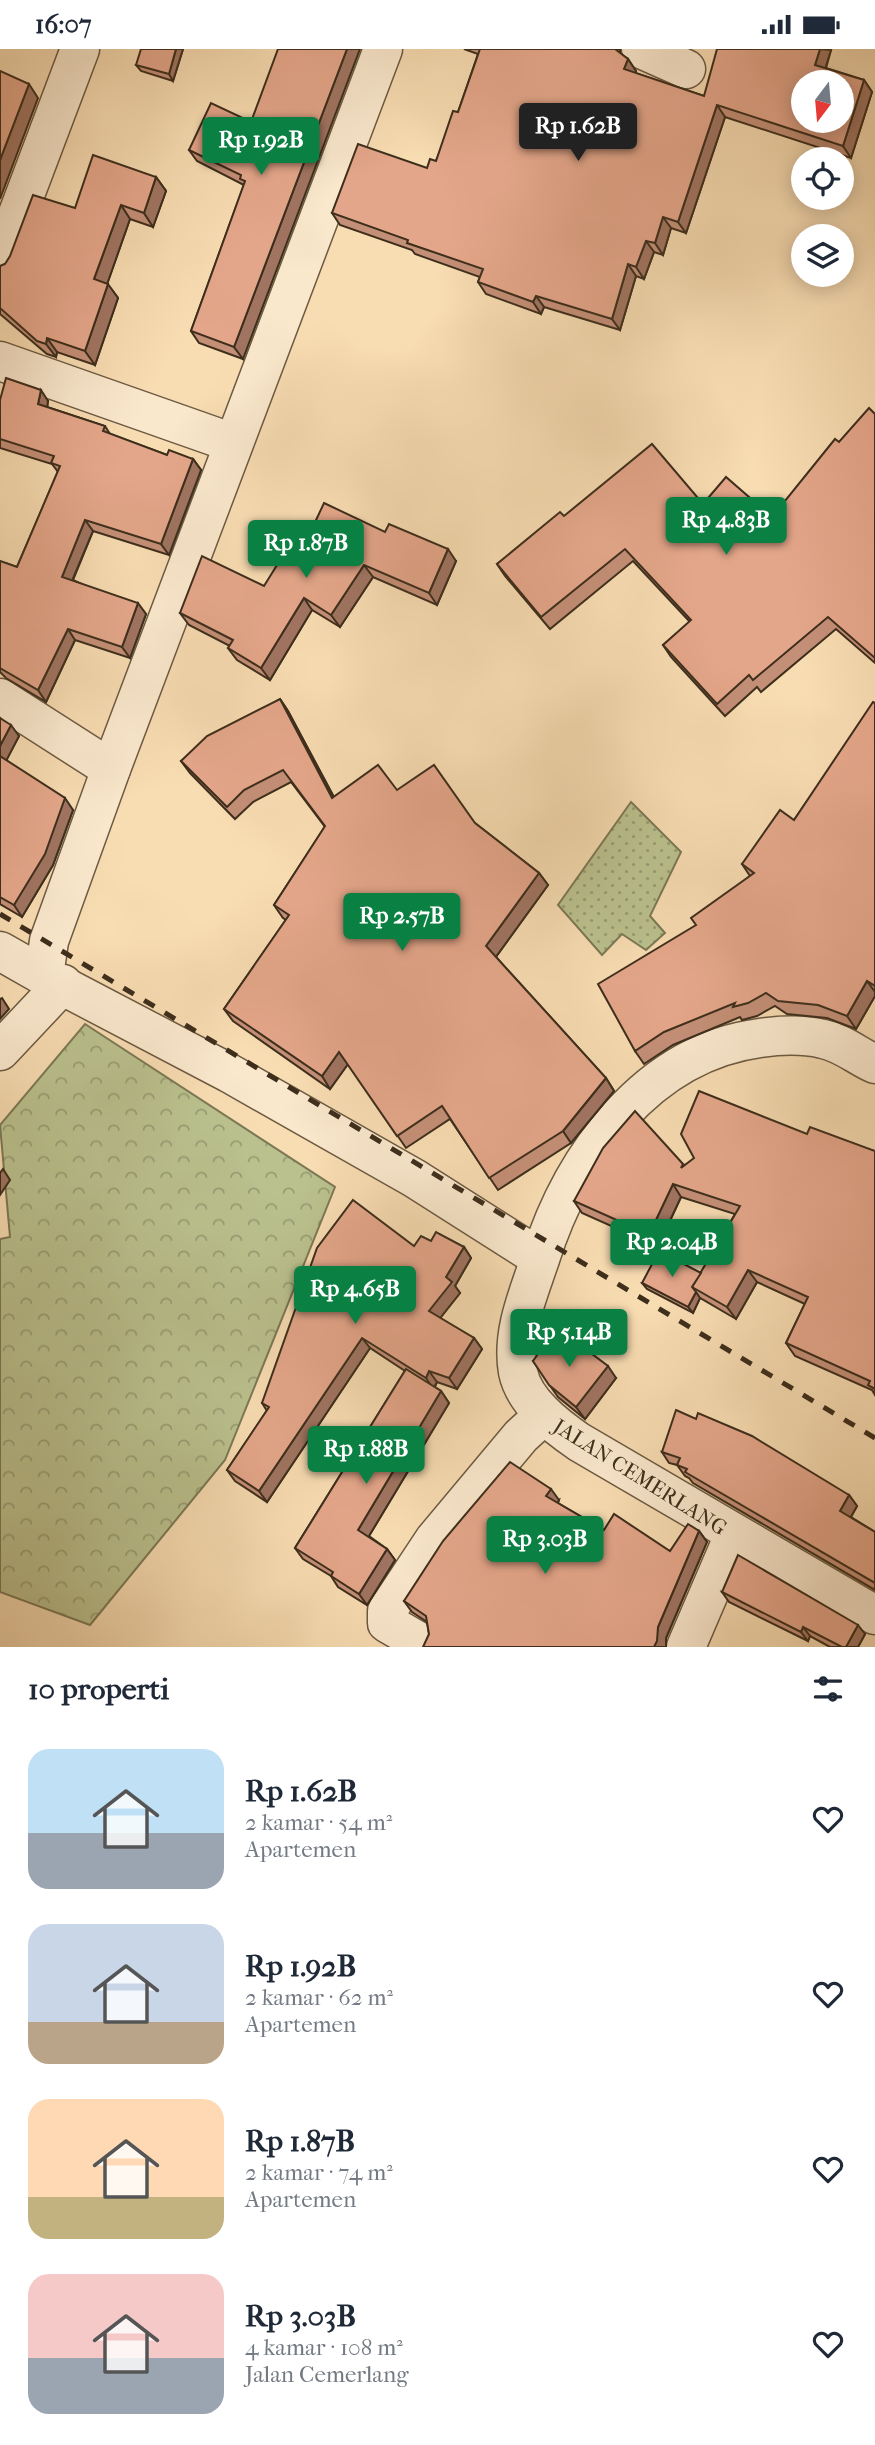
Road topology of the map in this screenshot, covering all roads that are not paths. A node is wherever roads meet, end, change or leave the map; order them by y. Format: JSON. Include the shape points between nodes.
{"nodes":[{"id":1,"x":80,"y":49,"type":"edge"},
{"id":2,"x":383,"y":49,"type":"edge"},
{"id":3,"x":641,"y":49,"type":"edge"},
{"id":4,"x":686,"y":69,"type":"dead end"},
{"id":5,"x":0,"y":261,"type":"edge"},
{"id":6,"x":0,"y":361,"type":"edge"},
{"id":7,"x":233,"y":443,"type":"junction"},
{"id":8,"x":0,"y":698,"type":"edge"},
{"id":9,"x":111,"y":769,"type":"junction"},
{"id":10,"x":0,"y":951,"type":"edge"},
{"id":11,"x":53,"y":980,"type":"junction"},
{"id":12,"x":0,"y":1051,"type":"edge"},
{"id":13,"x":875,"y":1064,"type":"edge"},
{"id":14,"x":540,"y":1258,"type":"junction"},
{"id":15,"x":542,"y":1416,"type":"junction"},
{"id":16,"x":734,"y":1535,"type":"junction"},
{"id":17,"x":875,"y":1615,"type":"edge"},
{"id":18,"x":414,"y":1647,"type":"edge"},
{"id":19,"x":686,"y":1647,"type":"edge"}],
"edges":[{"from":1,"to":5,"type":"street"},
{"from":2,"to":7,"type":"street"},
{"from":3,"to":4,"type":"street"},
{"from":6,"to":7,"type":"street"},
{"from":7,"to":9,"type":"street"},
{"from":8,"to":9,"type":"street"},
{"from":9,"to":11,"type":"street","via":[[49,941]]},
{"from":10,"to":11,"type":"street"},
{"from":11,"to":12,"type":"street"},
{"from":11,"to":14,"type":"street","via":[[402,1172]]},
{"from":13,"to":14,"type":"street","name":"JALAN CEMERLANG","via":[[846,1047],[794,1034],[733,1041],[668,1072],[622,1111],[593,1147]]},
{"from":14,"to":15,"type":"street","name":"JALAN CEMERLANG","via":[[517,1335],[518,1374]]},
{"from":15,"to":16,"type":"street","name":"JALAN CEMERLANG"},
{"from":15,"to":18,"type":"street","via":[[441,1531],[387,1611],[387,1623],[415,1640]]},
{"from":16,"to":17,"type":"street","name":"JALAN CEMERLANG"},
{"from":16,"to":19,"type":"street"}]}
